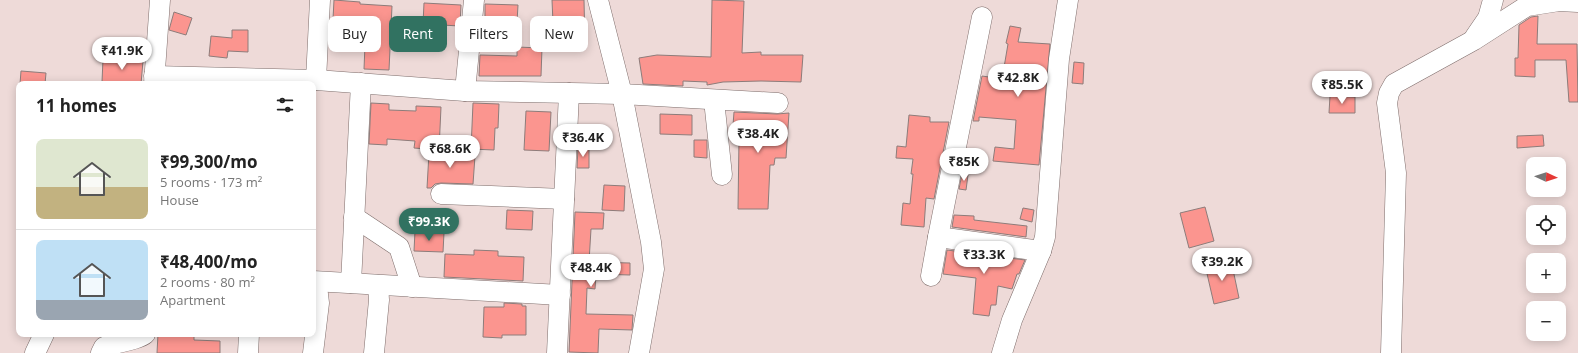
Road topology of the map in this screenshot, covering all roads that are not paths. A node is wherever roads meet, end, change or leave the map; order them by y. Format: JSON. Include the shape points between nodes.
{"nodes":[{"id":1,"x":160,"y":0,"type":"edge"},
{"id":2,"x":320,"y":0,"type":"edge"},
{"id":3,"x":474,"y":0,"type":"edge"},
{"id":4,"x":598,"y":0,"type":"edge"},
{"id":5,"x":1068,"y":0,"type":"edge"},
{"id":6,"x":1494,"y":0,"type":"edge"},
{"id":7,"x":1578,"y":2,"type":"edge"},
{"id":8,"x":982,"y":17,"type":"dead end"},
{"id":9,"x":1474,"y":40,"type":"junction"},
{"id":10,"x":154,"y":80,"type":"edge"},
{"id":11,"x":316,"y":80,"type":"junction"},
{"id":12,"x":361,"y":83,"type":"junction"},
{"id":13,"x":465,"y":91,"type":"junction"},
{"id":14,"x":569,"y":93,"type":"junction"},
{"id":15,"x":639,"y":94,"type":"junction"},
{"id":16,"x":714,"y":100,"type":"junction"},
{"id":17,"x":778,"y":103,"type":"dead end"},
{"id":18,"x":722,"y":175,"type":"dead end"},
{"id":19,"x":441,"y":194,"type":"dead end"},
{"id":20,"x":564,"y":199,"type":"junction"},
{"id":21,"x":354,"y":217,"type":"junction"},
{"id":22,"x":938,"y":236,"type":"junction"},
{"id":23,"x":1041,"y":251,"type":"junction"},
{"id":24,"x":931,"y":276,"type":"dead end"},
{"id":25,"x":316,"y":282,"type":"edge"},
{"id":26,"x":351,"y":283,"type":"junction"},
{"id":27,"x":316,"y":285,"type":"edge"},
{"id":28,"x":378,"y":285,"type":"junction"},
{"id":29,"x":412,"y":286,"type":"junction"},
{"id":30,"x":560,"y":295,"type":"junction"},
{"id":31,"x":316,"y":328,"type":"edge"},
{"id":32,"x":43,"y":337,"type":"edge"},
{"id":33,"x":141,"y":337,"type":"edge"},
{"id":34,"x":249,"y":337,"type":"edge"},
{"id":35,"x":315,"y":337,"type":"edge"},
{"id":36,"x":35,"y":353,"type":"edge"},
{"id":37,"x":101,"y":353,"type":"edge"},
{"id":38,"x":248,"y":353,"type":"edge"},
{"id":39,"x":313,"y":353,"type":"edge"},
{"id":40,"x":374,"y":353,"type":"edge"},
{"id":41,"x":557,"y":353,"type":"edge"},
{"id":42,"x":639,"y":353,"type":"edge"},
{"id":43,"x":1002,"y":353,"type":"edge"},
{"id":44,"x":1391,"y":353,"type":"edge"}],
"edges":[{"from":1,"to":10,"type":"street"},
{"from":2,"to":11,"type":"street"},
{"from":3,"to":13,"type":"street"},
{"from":4,"to":15,"type":"street"},
{"from":5,"to":23,"type":"street","via":[[1059,59],[1045,236]]},
{"from":6,"to":9,"type":"street","via":[[1488,18]]},
{"from":7,"to":9,"type":"street","via":[[1559,1],[1527,6]]},
{"from":8,"to":22,"type":"street"},
{"from":9,"to":44,"type":"street","via":[[1394,84],[1389,93],[1387,103],[1396,173]]},
{"from":10,"to":11,"type":"street"},
{"from":11,"to":12,"type":"street"},
{"from":12,"to":13,"type":"street"},
{"from":12,"to":21,"type":"street"},
{"from":13,"to":14,"type":"street"},
{"from":14,"to":15,"type":"street"},
{"from":14,"to":20,"type":"street"},
{"from":15,"to":16,"type":"street"},
{"from":15,"to":42,"type":"street","via":[[654,269]]},
{"from":16,"to":17,"type":"street"},
{"from":16,"to":18,"type":"street"},
{"from":19,"to":20,"type":"street"},
{"from":20,"to":30,"type":"street"},
{"from":21,"to":26,"type":"street"},
{"from":21,"to":29,"type":"street","via":[[399,247]]},
{"from":22,"to":23,"type":"street"},
{"from":22,"to":24,"type":"street"},
{"from":23,"to":43,"type":"street","via":[[1012,320]]},
{"from":25,"to":26,"type":"street"},
{"from":26,"to":28,"type":"street"},
{"from":27,"to":31,"type":"street","via":[[319,303]]},
{"from":28,"to":29,"type":"street"},
{"from":28,"to":40,"type":"street"},
{"from":29,"to":30,"type":"street"},
{"from":30,"to":41,"type":"street"},
{"from":32,"to":36,"type":"street"},
{"from":33,"to":37,"type":"street","via":[[116,342],[104,347]]},
{"from":34,"to":38,"type":"street"},
{"from":35,"to":39,"type":"street"}]}
